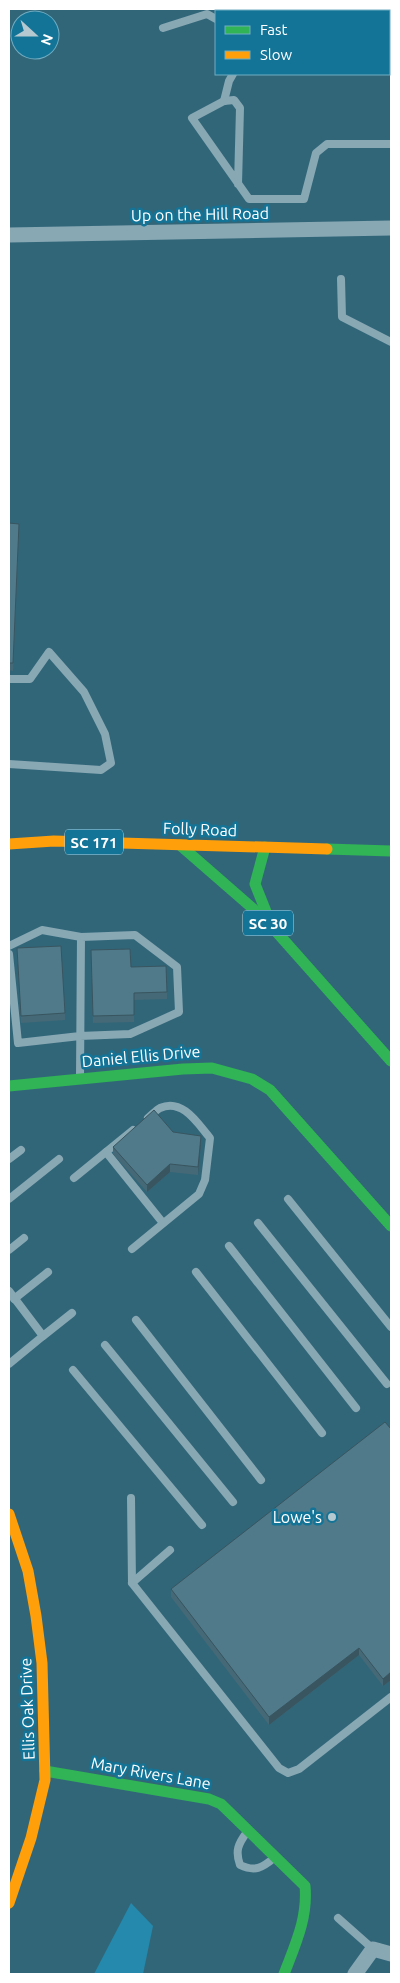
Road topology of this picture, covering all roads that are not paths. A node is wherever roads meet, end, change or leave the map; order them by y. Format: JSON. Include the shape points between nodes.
{"nodes":[{"id":1,"x":215,"y":18,"type":"edge"},
{"id":2,"x":163,"y":28,"type":"dead end"},
{"id":3,"x":232,"y":75,"type":"edge"},
{"id":4,"x":224,"y":101,"type":"junction"},
{"id":5,"x":391,"y":144,"type":"edge"},
{"id":6,"x":238,"y":184,"type":"junction"},
{"id":7,"x":391,"y":228,"type":"edge"},
{"id":8,"x":9,"y":235,"type":"edge"},
{"id":9,"x":341,"y":279,"type":"dead end"},
{"id":10,"x":391,"y":342,"type":"edge"},
{"id":11,"x":9,"y":679,"type":"edge"},
{"id":12,"x":9,"y":764,"type":"edge"},
{"id":13,"x":9,"y":844,"type":"edge"},
{"id":14,"x":180,"y":845,"type":"junction"},
{"id":15,"x":265,"y":847,"type":"junction"},
{"id":16,"x":391,"y":851,"type":"edge"},
{"id":17,"x":272,"y":927,"type":"junction"},
{"id":18,"x":81,"y":937,"type":"junction"},
{"id":19,"x":9,"y":946,"type":"edge"},
{"id":20,"x":9,"y":954,"type":"edge"},
{"id":21,"x":80,"y":1036,"type":"junction"},
{"id":22,"x":391,"y":1061,"type":"edge"},
{"id":23,"x":80,"y":1079,"type":"junction"},
{"id":24,"x":9,"y":1086,"type":"edge"},
{"id":25,"x":21,"y":1150,"type":"dead end"},
{"id":26,"x":106,"y":1152,"type":"junction"},
{"id":27,"x":9,"y":1159,"type":"edge"},
{"id":28,"x":59,"y":1159,"type":"dead end"},
{"id":29,"x":74,"y":1178,"type":"dead end"},
{"id":30,"x":9,"y":1199,"type":"edge"},
{"id":31,"x":288,"y":1199,"type":"dead end"},
{"id":32,"x":163,"y":1223,"type":"junction"},
{"id":33,"x":258,"y":1223,"type":"dead end"},
{"id":34,"x":391,"y":1226,"type":"edge"},
{"id":35,"x":24,"y":1238,"type":"dead end"},
{"id":36,"x":228,"y":1246,"type":"dead end"},
{"id":37,"x":132,"y":1249,"type":"dead end"},
{"id":38,"x":9,"y":1250,"type":"edge"},
{"id":39,"x":48,"y":1272,"type":"dead end"},
{"id":40,"x":196,"y":1272,"type":"dead end"},
{"id":41,"x":9,"y":1291,"type":"edge"},
{"id":42,"x":14,"y":1298,"type":"junction"},
{"id":43,"x":72,"y":1313,"type":"dead end"},
{"id":44,"x":136,"y":1320,"type":"dead end"},
{"id":45,"x":391,"y":1327,"type":"edge"},
{"id":46,"x":43,"y":1336,"type":"junction"},
{"id":47,"x":105,"y":1345,"type":"dead end"},
{"id":48,"x":9,"y":1364,"type":"edge"},
{"id":49,"x":73,"y":1370,"type":"dead end"},
{"id":50,"x":387,"y":1384,"type":"dead end"},
{"id":51,"x":356,"y":1408,"type":"dead end"},
{"id":52,"x":322,"y":1433,"type":"dead end"},
{"id":53,"x":261,"y":1480,"type":"dead end"},
{"id":54,"x":131,"y":1498,"type":"dead end"},
{"id":55,"x":233,"y":1502,"type":"dead end"},
{"id":56,"x":9,"y":1514,"type":"edge"},
{"id":57,"x":202,"y":1525,"type":"dead end"},
{"id":58,"x":170,"y":1550,"type":"dead end"},
{"id":59,"x":132,"y":1583,"type":"junction"},
{"id":60,"x":391,"y":1697,"type":"edge"},
{"id":61,"x":45,"y":1771,"type":"junction"},
{"id":62,"x":248,"y":1830,"type":"junction"},
{"id":63,"x":276,"y":1857,"type":"junction"},
{"id":64,"x":9,"y":1903,"type":"edge"},
{"id":65,"x":338,"y":1918,"type":"dead end"},
{"id":66,"x":373,"y":1949,"type":"junction"},
{"id":67,"x":391,"y":1954,"type":"edge"},
{"id":68,"x":284,"y":1974,"type":"edge"},
{"id":69,"x":355,"y":1974,"type":"edge"}],
"edges":[{"from":1,"to":2,"type":"lane","via":[[207,14]]},
{"from":3,"to":4,"type":"lane"},
{"from":4,"to":6,"type":"lane","via":[[234,100],[240,108]]},
{"from":4,"to":6,"type":"lane","via":[[192,118]]},
{"from":5,"to":6,"type":"lane","via":[[327,144],[316,153],[304,199],[249,199]]},
{"from":7,"to":8,"type":"street","name":"Up on the Hill Road"},
{"from":9,"to":10,"type":"lane","via":[[342,317]]},
{"from":11,"to":12,"type":"lane","via":[[30,680],[49,652],[84,692],[104,734],[111,763],[100,770]]},
{"from":13,"to":14,"type":"main road","name":"Folly Road","number":"SC 171","via":[[40,841]]},
{"from":14,"to":15,"type":"main road","name":"Folly Road","number":"SC 171"},
{"from":14,"to":17,"type":"main road","number":"SC 30"},
{"from":15,"to":16,"type":"main road","name":"Folly Road","number":"SC 171"},
{"from":15,"to":17,"type":"main road","via":[[255,884]]},
{"from":17,"to":22,"type":"main road","number":"SC 30"},
{"from":18,"to":19,"type":"lane","via":[[42,930]]},
{"from":18,"to":21,"type":"lane"},
{"from":18,"to":21,"type":"lane","via":[[135,935],[177,967],[179,1012],[130,1034]]},
{"from":20,"to":21,"type":"lane","via":[[18,1042]]},
{"from":21,"to":23,"type":"lane"},
{"from":23,"to":24,"type":"main road","name":"Daniel Ellis Drive"},
{"from":23,"to":34,"type":"main road","name":"Daniel Ellis Drive","via":[[212,1068],[252,1079],[270,1090]]},
{"from":25,"to":27,"type":"lane"},
{"from":26,"to":29,"type":"lane"},
{"from":26,"to":32,"type":"lane"},
{"from":26,"to":32,"type":"lane","via":[[160,1108],[172,1106],[186,1110],[210,1138],[205,1180],[199,1194]]},
{"from":28,"to":30,"type":"lane"},
{"from":31,"to":45,"type":"lane"},
{"from":32,"to":37,"type":"lane"},
{"from":33,"to":50,"type":"lane"},
{"from":35,"to":38,"type":"lane"},
{"from":36,"to":51,"type":"lane"},
{"from":39,"to":42,"type":"lane"},
{"from":40,"to":52,"type":"lane"},
{"from":41,"to":42,"type":"lane"},
{"from":42,"to":46,"type":"lane"},
{"from":43,"to":46,"type":"lane"},
{"from":44,"to":53,"type":"lane"},
{"from":46,"to":48,"type":"lane"},
{"from":47,"to":55,"type":"lane"},
{"from":49,"to":57,"type":"lane"},
{"from":54,"to":59,"type":"lane"},
{"from":56,"to":61,"type":"main road","name":"Ellis Oak Drive","via":[[28,1571],[36,1616],[42,1663]]},
{"from":58,"to":59,"type":"lane"},
{"from":59,"to":60,"type":"lane","via":[[278,1768],[288,1772],[299,1769]]},
{"from":61,"to":62,"type":"main road","name":"Mary Rivers Lane","via":[[209,1799],[221,1804]]},
{"from":61,"to":64,"type":"main road","name":"Ellis Oak Drive","via":[[30,1838]]},
{"from":62,"to":63,"type":"main road","name":"Mary Rivers Lane"},
{"from":62,"to":63,"type":"lane","via":[[236,1855],[240,1865],[250,1870],[263,1868]]},
{"from":63,"to":68,"type":"main road","name":"Mary Rivers Lane","via":[[305,1886],[308,1899],[305,1917]]},
{"from":65,"to":66,"type":"lane"},
{"from":66,"to":67,"type":"street"},
{"from":66,"to":69,"type":"street"}]}
